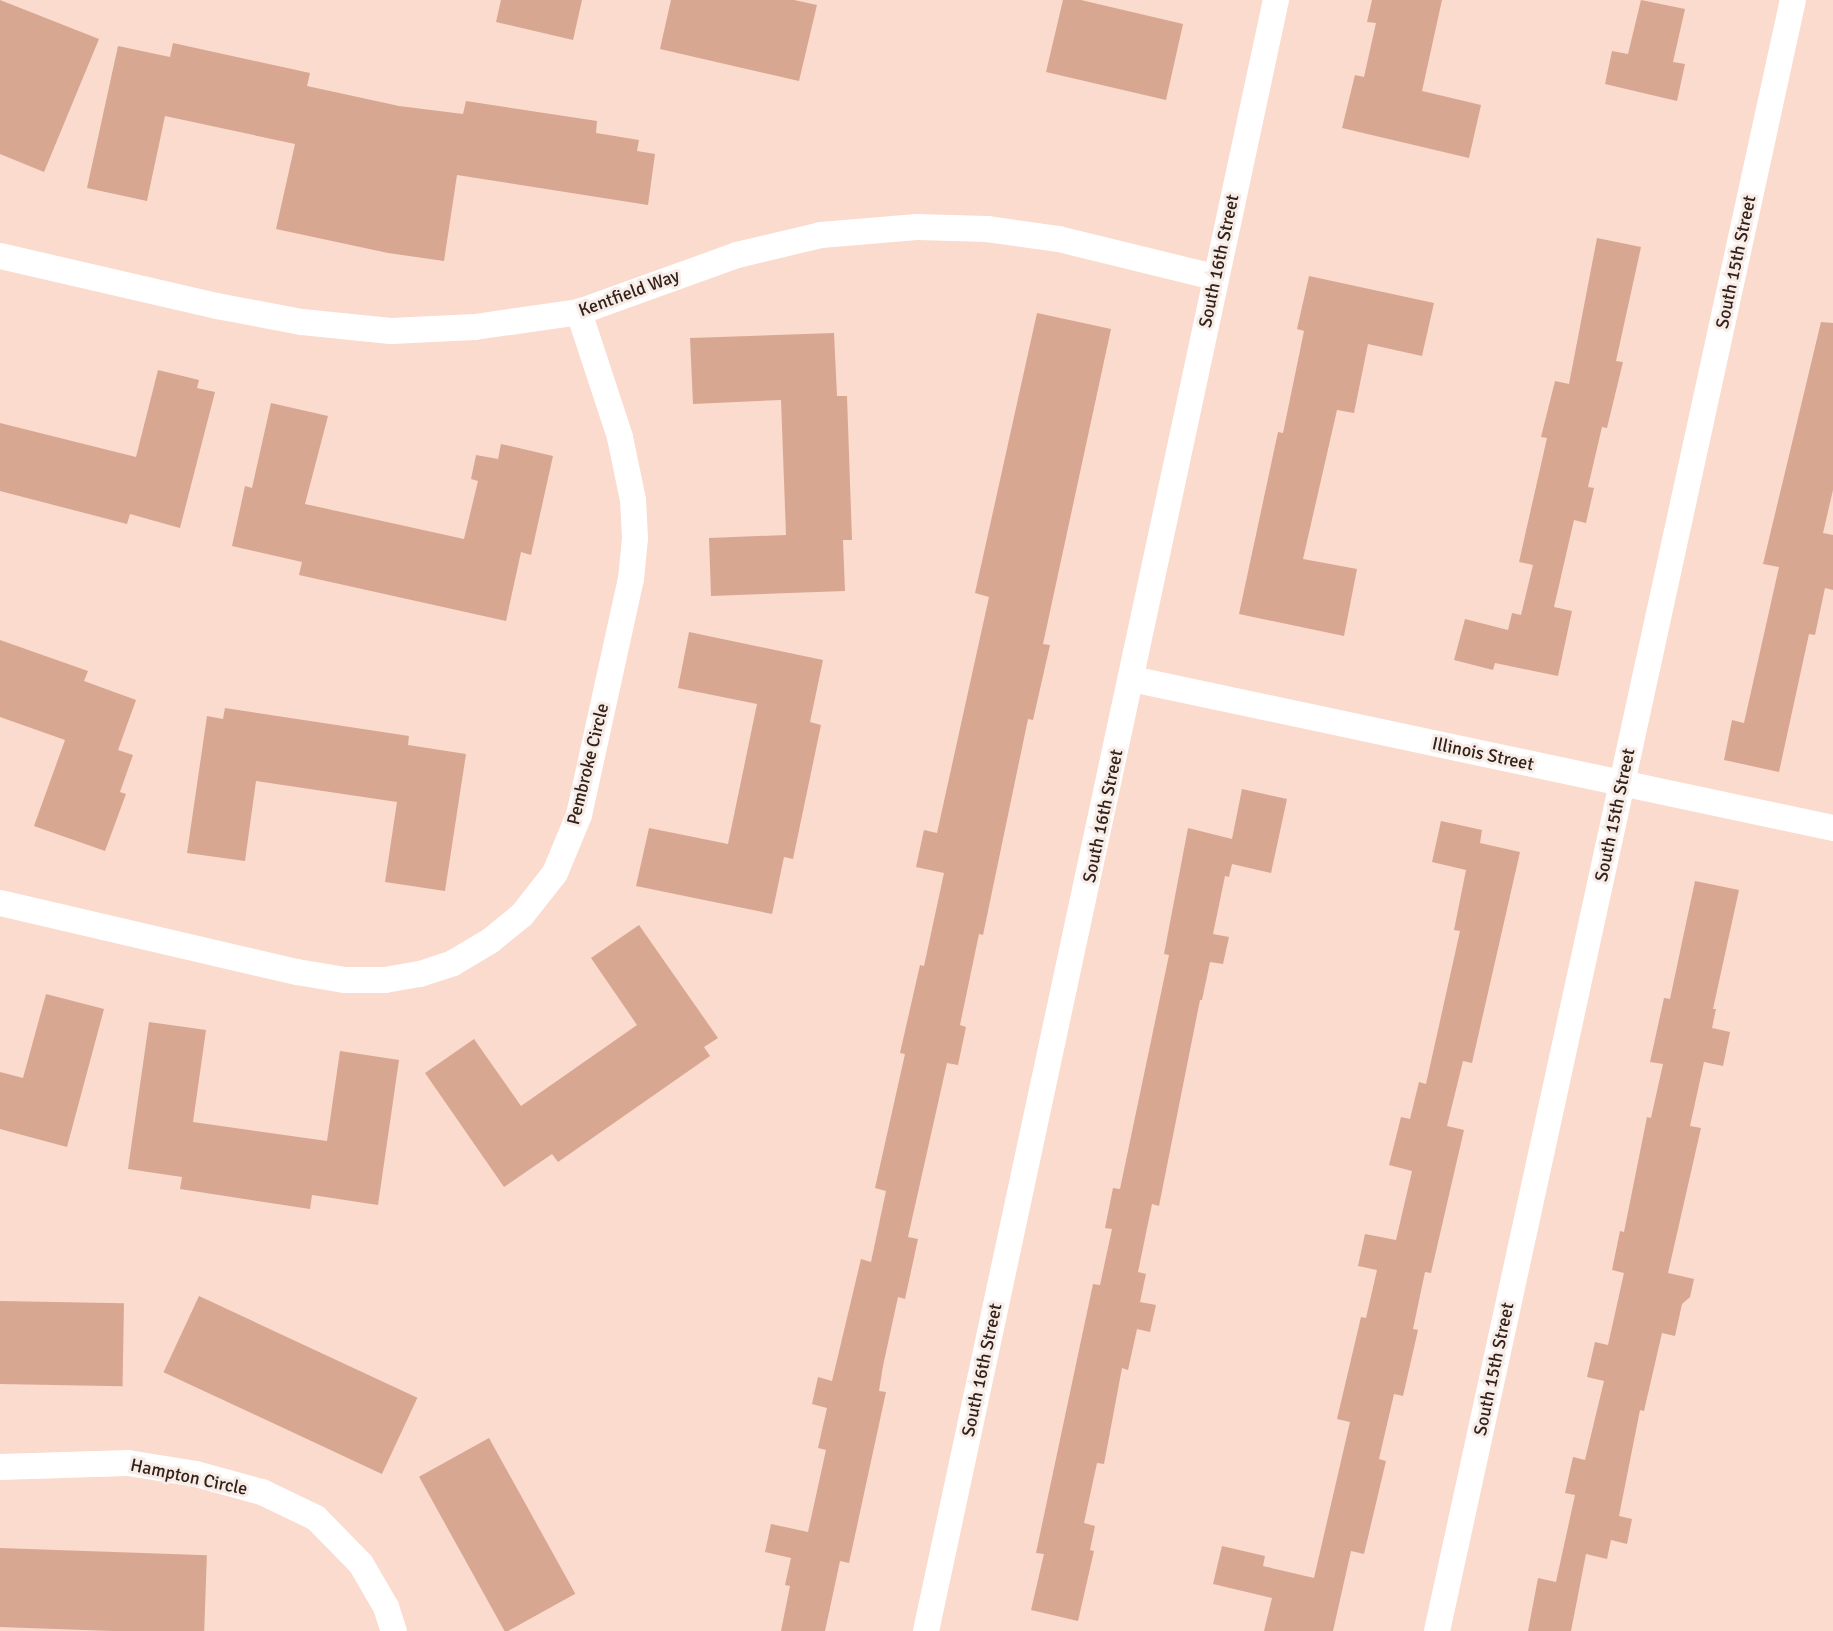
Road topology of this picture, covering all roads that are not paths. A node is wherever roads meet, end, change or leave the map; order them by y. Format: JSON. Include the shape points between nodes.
{"nodes":[{"id":1,"x":1276,"y":0,"type":"edge"},
{"id":2,"x":1793,"y":0,"type":"edge"},
{"id":3,"x":0,"y":256,"type":"edge"},
{"id":4,"x":1214,"y":277,"type":"junction"},
{"id":5,"x":579,"y":312,"type":"junction"},
{"id":6,"x":1132,"y":679,"type":"junction"},
{"id":7,"x":1622,"y":784,"type":"junction"},
{"id":8,"x":1833,"y":828,"type":"edge"},
{"id":9,"x":0,"y":903,"type":"edge"},
{"id":10,"x":0,"y":1467,"type":"edge"},
{"id":11,"x":394,"y":1631,"type":"edge"},
{"id":12,"x":926,"y":1631,"type":"edge"},
{"id":13,"x":1437,"y":1631,"type":"edge"}],
"edges":[{"from":1,"to":4,"type":"street","name":"South 16th Street"},
{"from":2,"to":7,"type":"street","name":"South 15th Street"},
{"from":3,"to":5,"type":"street","name":"Kentfield Way","via":[[217,306],[302,322],[391,331],[475,327]]},
{"from":4,"to":5,"type":"street","name":"Kentfield Way","via":[[1059,239],[987,229],[917,227],[821,235],[737,255]]},
{"from":4,"to":6,"type":"street","name":"South 16th Street"},
{"from":5,"to":9,"type":"street","name":"Pembroke Circle","via":[[620,437],[633,500],[634,552],[579,815],[555,873],[522,915],[453,963],[408,976],[345,980]]},
{"from":6,"to":7,"type":"street","name":"Illinois Street"},
{"from":6,"to":12,"type":"street","name":"South 16th Street"},
{"from":7,"to":8,"type":"street","name":"Illinois Street"},
{"from":7,"to":13,"type":"street","name":"South 15th Street"},
{"from":10,"to":11,"type":"street","name":"Hampton Circle","via":[[128,1463],[196,1474],[262,1492],[316,1518],[361,1564]]}]}
